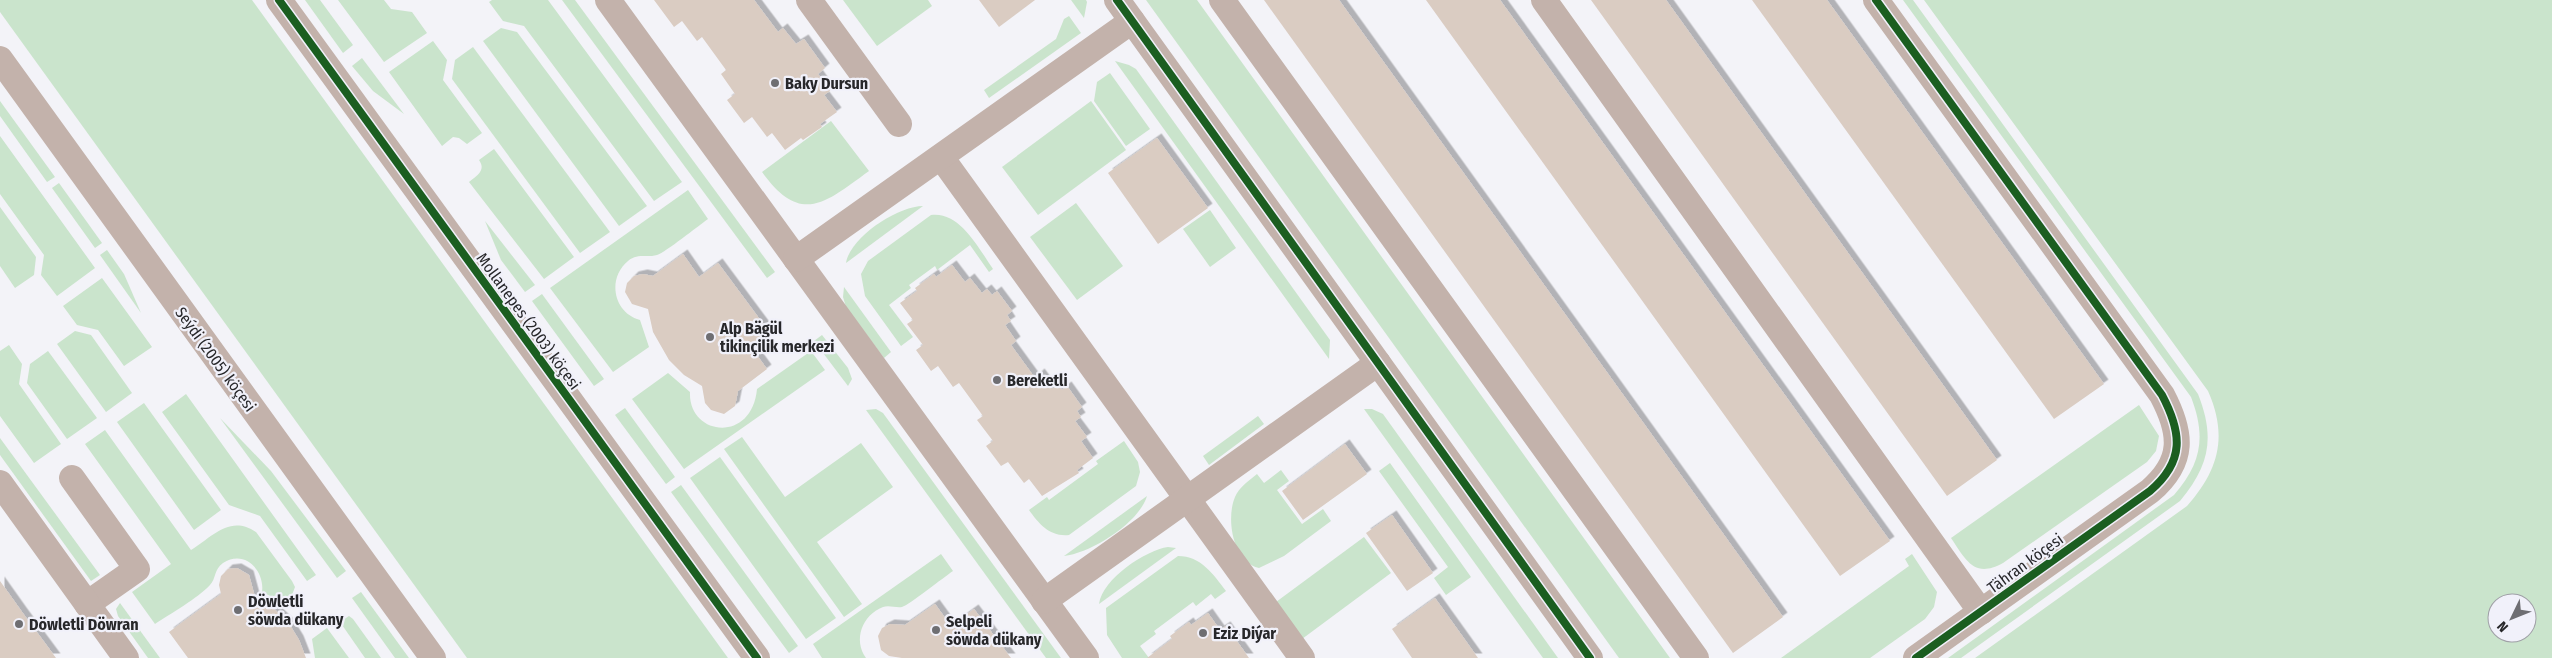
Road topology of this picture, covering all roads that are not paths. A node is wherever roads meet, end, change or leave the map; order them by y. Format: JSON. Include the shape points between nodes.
{"nodes":[{"id":1,"x":278,"y":0,"type":"edge"},
{"id":2,"x":608,"y":0,"type":"edge"},
{"id":3,"x":809,"y":0,"type":"edge"},
{"id":4,"x":1117,"y":0,"type":"edge"},
{"id":5,"x":1222,"y":0,"type":"edge"},
{"id":6,"x":1544,"y":0,"type":"edge"},
{"id":7,"x":1876,"y":0,"type":"edge"},
{"id":8,"x":1132,"y":21,"type":"junction"},
{"id":9,"x":0,"y":59,"type":"edge"},
{"id":10,"x":899,"y":124,"type":"dead end"},
{"id":11,"x":941,"y":157,"type":"junction"},
{"id":12,"x":796,"y":259,"type":"junction"},
{"id":13,"x":1378,"y":363,"type":"junction"},
{"id":14,"x":72,"y":478,"type":"dead end"},
{"id":15,"x":0,"y":483,"type":"edge"},
{"id":16,"x":1187,"y":499,"type":"junction"},
{"id":17,"x":1044,"y":601,"type":"junction"},
{"id":18,"x":87,"y":604,"type":"junction"},
{"id":19,"x":1981,"y":612,"type":"junction"},
{"id":20,"x":126,"y":658,"type":"edge"},
{"id":21,"x":433,"y":658,"type":"edge"},
{"id":22,"x":756,"y":658,"type":"edge"},
{"id":23,"x":1086,"y":658,"type":"edge"},
{"id":24,"x":1302,"y":658,"type":"edge"},
{"id":25,"x":1590,"y":658,"type":"edge"},
{"id":26,"x":1696,"y":658,"type":"edge"},
{"id":27,"x":1916,"y":658,"type":"edge"}],
"edges":[{"from":1,"to":22,"type":"street","name":"Mollanepes (2003) köçesi"},
{"from":2,"to":12,"type":"street"},
{"from":3,"to":10,"type":"street"},
{"from":4,"to":8,"type":"street"},
{"from":5,"to":26,"type":"street"},
{"from":6,"to":19,"type":"street"},
{"from":7,"to":19,"type":"street","name":"Tähran köçesi","via":[[2162,395],[2172,415],[2178,446],[2169,472],[2150,491]]},
{"from":8,"to":11,"type":"street"},
{"from":8,"to":13,"type":"street"},
{"from":9,"to":21,"type":"street","name":"Seýdi (2005) köçesi"},
{"from":11,"to":12,"type":"street"},
{"from":11,"to":16,"type":"street"},
{"from":12,"to":17,"type":"street"},
{"from":13,"to":16,"type":"street"},
{"from":13,"to":25,"type":"street"},
{"from":14,"to":18,"type":"street","via":[[137,569]]},
{"from":15,"to":18,"type":"street"},
{"from":16,"to":17,"type":"street"},
{"from":16,"to":24,"type":"street"},
{"from":17,"to":23,"type":"street"},
{"from":18,"to":20,"type":"street"},
{"from":19,"to":27,"type":"street","name":"Tähran köçesi"}]}
